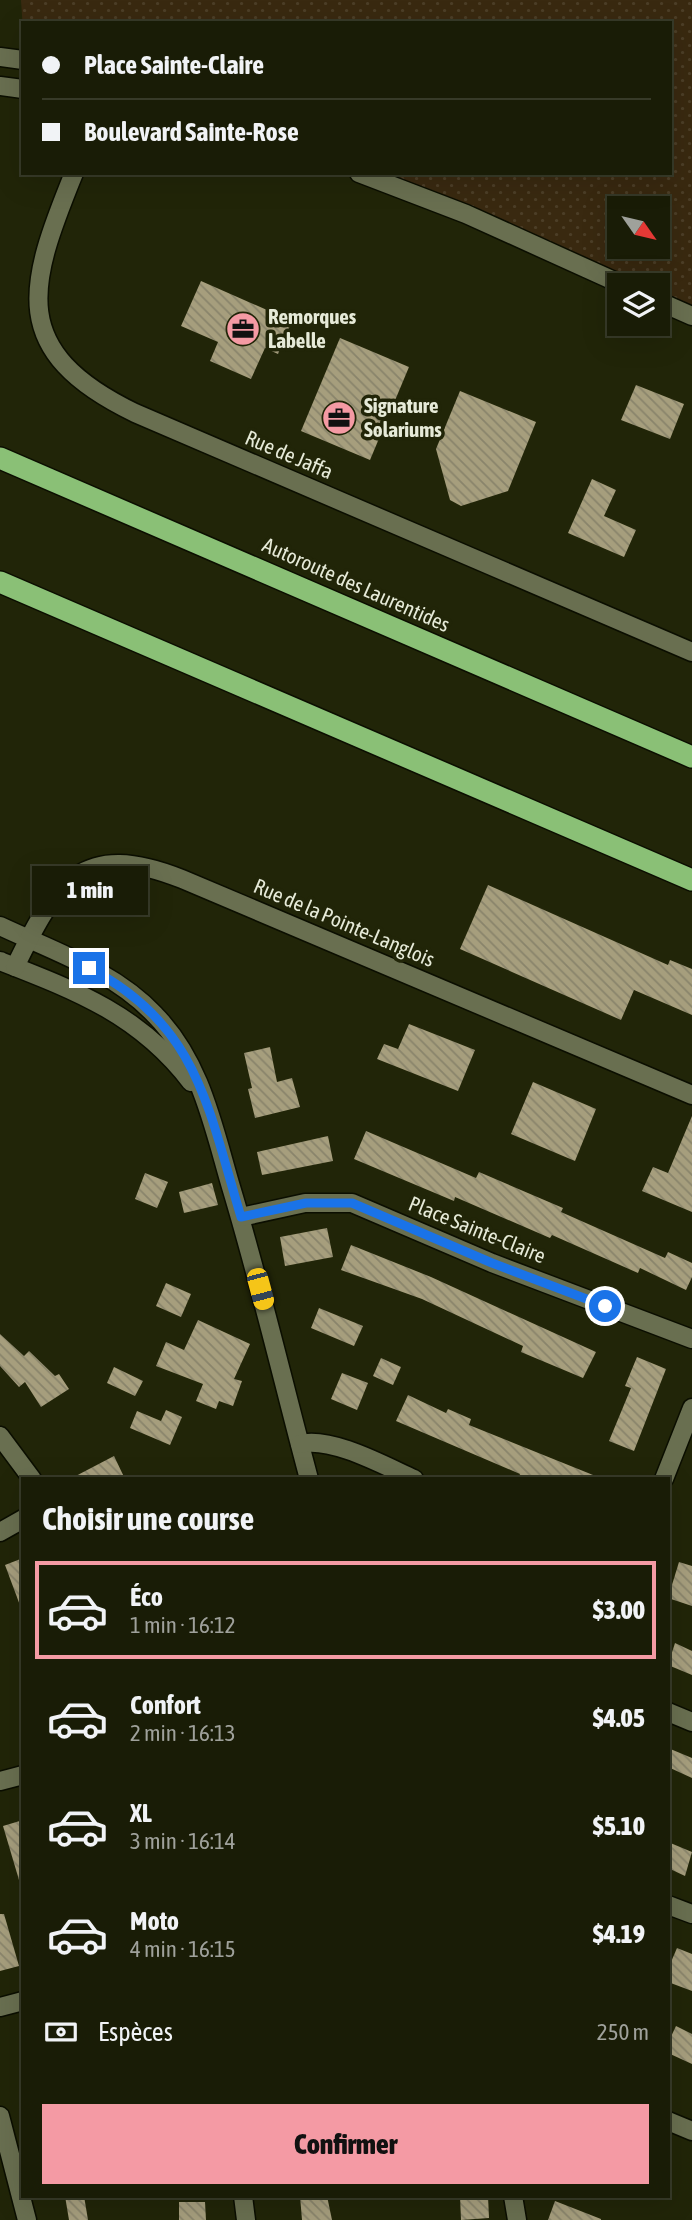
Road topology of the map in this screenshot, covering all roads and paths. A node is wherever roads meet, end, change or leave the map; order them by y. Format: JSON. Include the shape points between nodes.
{"nodes":[{"id":1,"x":0,"y":57,"type":"edge"},
{"id":2,"x":21,"y":60,"type":"edge"},
{"id":3,"x":0,"y":86,"type":"edge"},
{"id":4,"x":21,"y":89,"type":"edge"},
{"id":5,"x":73,"y":175,"type":"edge"},
{"id":6,"x":364,"y":175,"type":"edge"},
{"id":7,"x":607,"y":278,"type":"edge"},
{"id":8,"x":670,"y":306,"type":"edge"},
{"id":9,"x":692,"y":316,"type":"edge"},
{"id":10,"x":0,"y":458,"type":"edge"},
{"id":11,"x":0,"y":582,"type":"edge"},
{"id":12,"x":692,"y":652,"type":"edge"},
{"id":13,"x":692,"y":757,"type":"edge"},
{"id":14,"x":692,"y":880,"type":"edge"},
{"id":15,"x":0,"y":926,"type":"edge"},
{"id":16,"x":28,"y":939,"type":"junction"},
{"id":17,"x":7,"y":964,"type":"edge"},
{"id":18,"x":692,"y":1095,"type":"edge"},
{"id":19,"x":211,"y":1119,"type":"junction"},
{"id":20,"x":241,"y":1217,"type":"junction"},
{"id":21,"x":692,"y":1339,"type":"edge"},
{"id":22,"x":692,"y":1408,"type":"edge"},
{"id":23,"x":0,"y":1436,"type":"edge"},
{"id":24,"x":300,"y":1444,"type":"junction"},
{"id":25,"x":31,"y":1477,"type":"edge"},
{"id":26,"x":308,"y":1477,"type":"edge"},
{"id":27,"x":409,"y":1477,"type":"edge"},
{"id":28,"x":665,"y":1477,"type":"edge"},
{"id":29,"x":21,"y":1520,"type":"edge"},
{"id":30,"x":0,"y":1532,"type":"edge"},
{"id":31,"x":670,"y":1713,"type":"edge"},
{"id":32,"x":692,"y":1722,"type":"edge"},
{"id":33,"x":21,"y":1776,"type":"edge"},
{"id":34,"x":0,"y":1781,"type":"edge"},
{"id":35,"x":670,"y":1906,"type":"edge"},
{"id":36,"x":692,"y":1914,"type":"edge"},
{"id":37,"x":21,"y":2002,"type":"edge"},
{"id":38,"x":0,"y":2007,"type":"edge"},
{"id":39,"x":0,"y":2116,"type":"edge"},
{"id":40,"x":670,"y":2122,"type":"edge"},
{"id":41,"x":692,"y":2131,"type":"edge"},
{"id":42,"x":21,"y":2197,"type":"edge"},
{"id":43,"x":21,"y":2198,"type":"edge"},
{"id":44,"x":243,"y":2198,"type":"edge"},
{"id":45,"x":513,"y":2198,"type":"edge"},
{"id":46,"x":27,"y":2220,"type":"edge"},
{"id":47,"x":246,"y":2220,"type":"edge"},
{"id":48,"x":517,"y":2220,"type":"edge"}],
"edges":[{"from":1,"to":2,"type":"street"},
{"from":3,"to":4,"type":"street"},
{"from":5,"to":12,"type":"street","name":"Rue de Jaffa","via":[[40,265],[38,304],[43,329],[55,352],[88,387],[135,413]]},
{"from":6,"to":7,"type":"street","via":[[466,214]]},
{"from":8,"to":9,"type":"street"},
{"from":10,"to":13,"type":"highway","name":"Autoroute des Laurentides"},
{"from":11,"to":14,"type":"highway"},
{"from":15,"to":16,"type":"street"},
{"from":16,"to":17,"type":"street","name":"Rue de la Pointe-Langlois"},
{"from":16,"to":18,"type":"street","name":"Rue de la Pointe-Langlois","via":[[55,895],[85,870],[111,863],[141,865]]},
{"from":16,"to":19,"type":"street","via":[[113,981],[155,1014],[193,1068]]},
{"from":17,"to":19,"type":"street","via":[[102,1004],[145,1032],[191,1082]]},
{"from":19,"to":20,"type":"street"},
{"from":20,"to":21,"type":"street","name":"Place Sainte-Claire","via":[[306,1203],[352,1203],[492,1263]]},
{"from":20,"to":24,"type":"street"},
{"from":22,"to":28,"type":"street"},
{"from":23,"to":25,"type":"street"},
{"from":24,"to":26,"type":"street"},
{"from":24,"to":27,"type":"street","via":[[330,1445]]},
{"from":29,"to":30,"type":"street"},
{"from":31,"to":32,"type":"street"},
{"from":33,"to":34,"type":"street"},
{"from":35,"to":36,"type":"street"},
{"from":37,"to":38,"type":"street"},
{"from":39,"to":42,"type":"street"},
{"from":40,"to":41,"type":"street"},
{"from":43,"to":46,"type":"street"},
{"from":44,"to":47,"type":"street"},
{"from":45,"to":48,"type":"street"}]}
